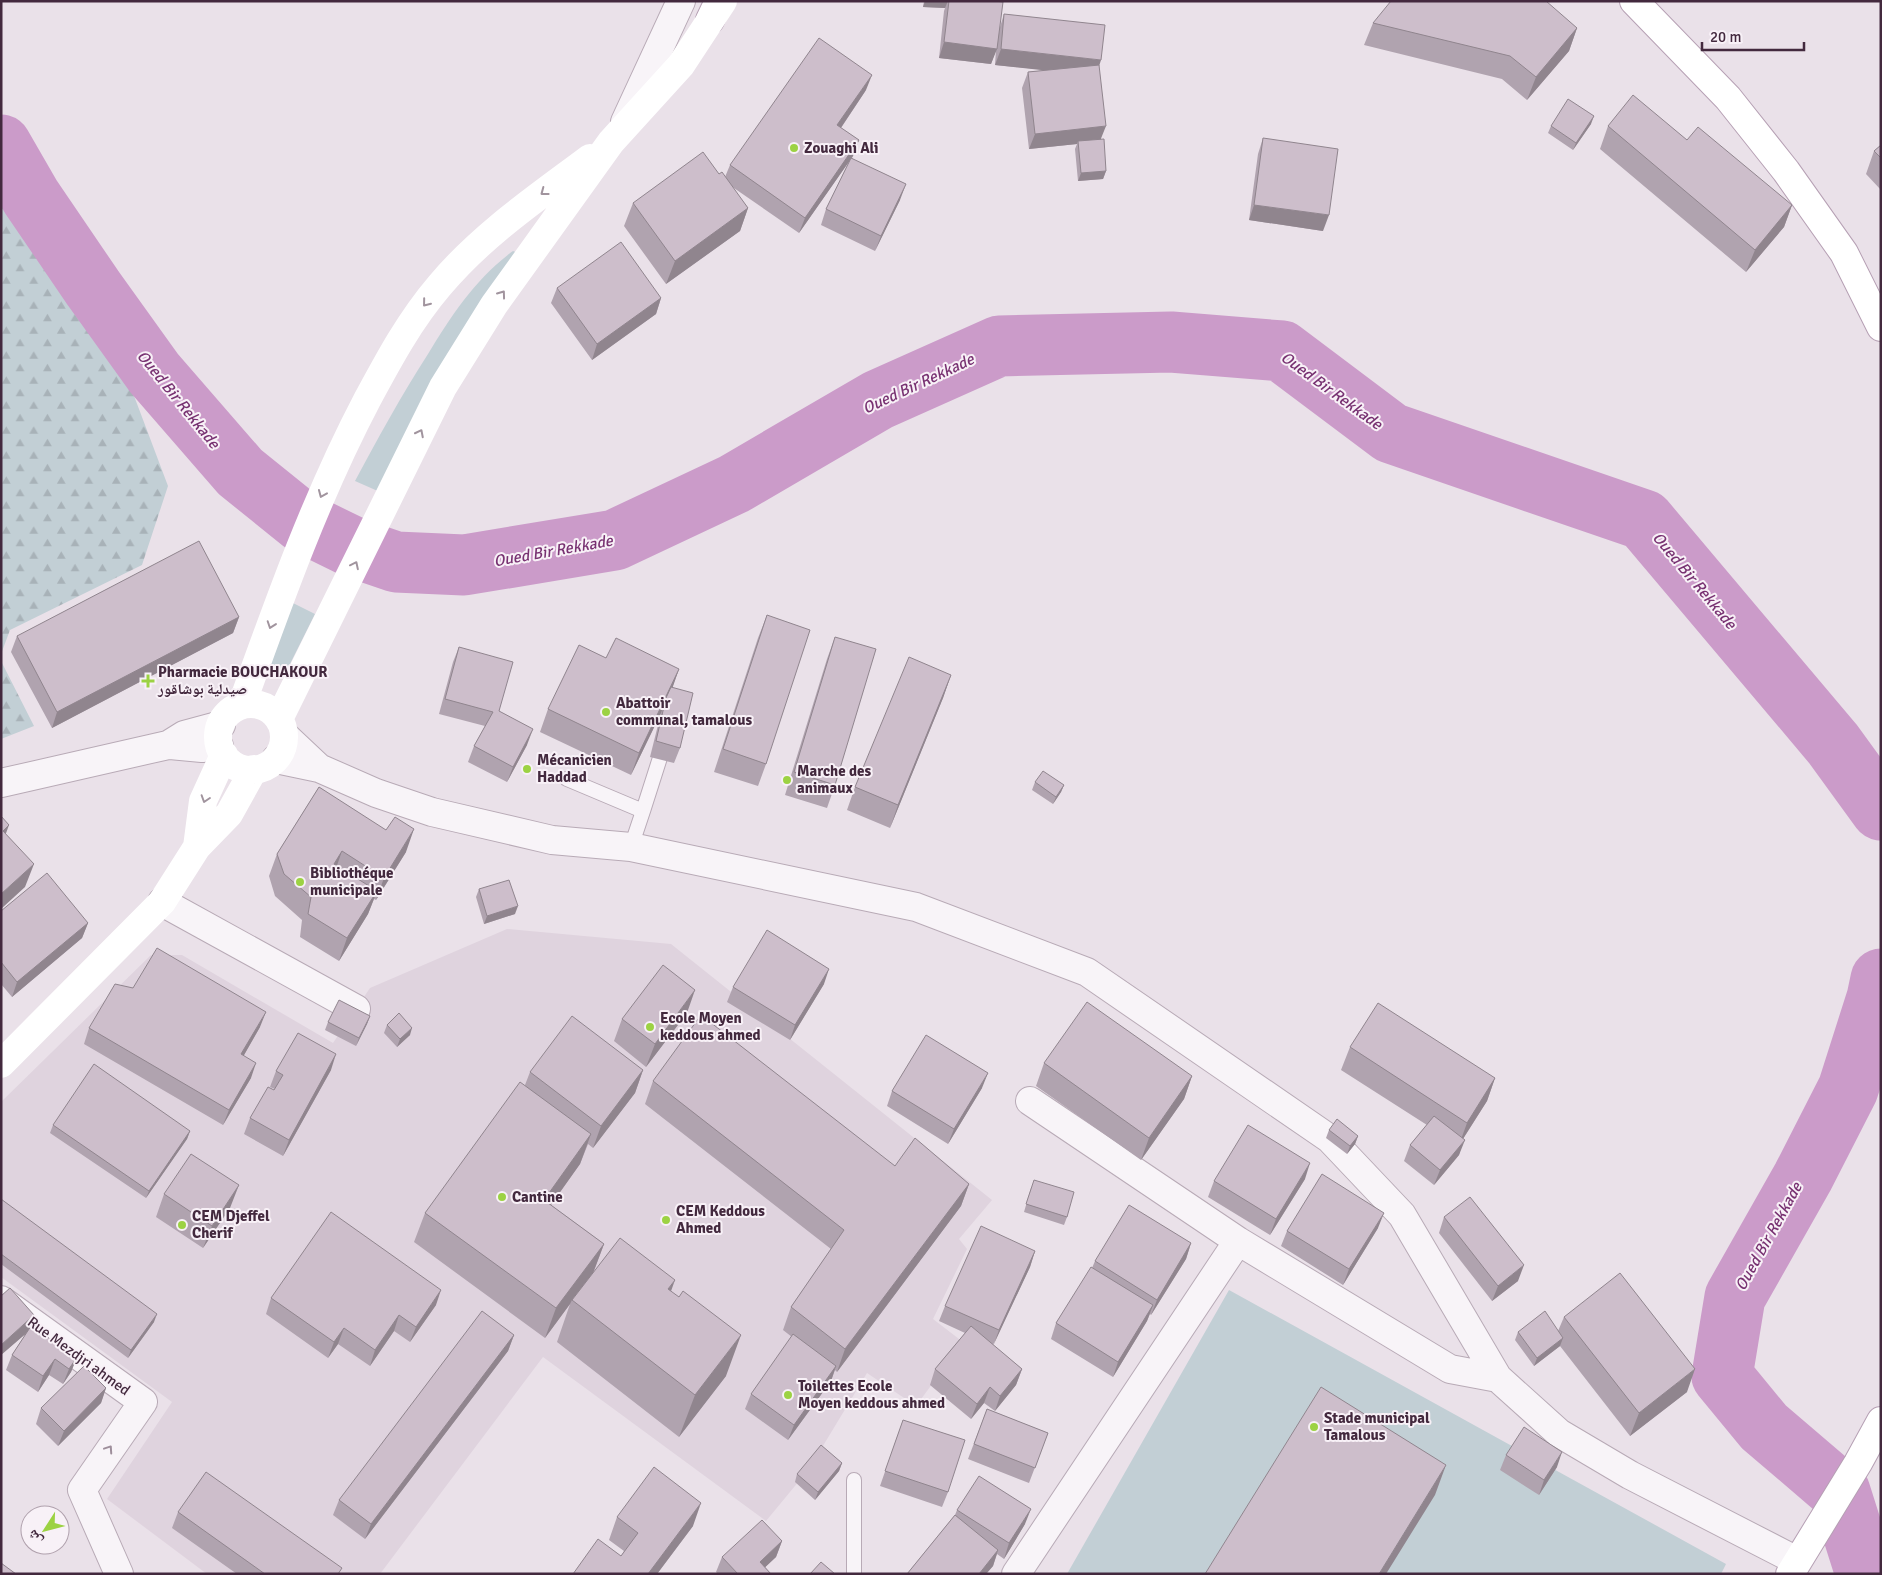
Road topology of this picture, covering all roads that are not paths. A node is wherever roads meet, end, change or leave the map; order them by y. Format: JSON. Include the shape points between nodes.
{"nodes":[{"id":1,"x":681,"y":1,"type":"edge"},
{"id":2,"x":1634,"y":1,"type":"edge"},
{"id":3,"x":717,"y":8,"type":"edge"},
{"id":4,"x":616,"y":136,"type":"junction"},
{"id":5,"x":1881,"y":327,"type":"edge"},
{"id":6,"x":242,"y":704,"type":"junction"},
{"id":7,"x":670,"y":725,"type":"edge"},
{"id":8,"x":221,"y":742,"type":"junction"},
{"id":9,"x":273,"y":746,"type":"junction"},
{"id":10,"x":567,"y":779,"type":"dead end"},
{"id":11,"x":1,"y":783,"type":"edge"},
{"id":12,"x":643,"y":811,"type":"junction"},
{"id":13,"x":197,"y":847,"type":"junction"},
{"id":14,"x":631,"y":847,"type":"junction"},
{"id":15,"x":162,"y":902,"type":"junction"},
{"id":16,"x":356,"y":1009,"type":"edge"},
{"id":17,"x":1,"y":1064,"type":"edge"},
{"id":18,"x":1030,"y":1101,"type":"dead end"},
{"id":19,"x":1238,"y":1241,"type":"junction"},
{"id":20,"x":1,"y":1300,"type":"edge"},
{"id":21,"x":1498,"y":1378,"type":"junction"},
{"id":22,"x":1881,"y":1422,"type":"edge"},
{"id":23,"x":854,"y":1480,"type":"dead end"},
{"id":24,"x":1796,"y":1562,"type":"edge"},
{"id":25,"x":119,"y":1574,"type":"edge"},
{"id":26,"x":854,"y":1574,"type":"edge"},
{"id":27,"x":1016,"y":1574,"type":"edge"}],
"edges":[{"from":1,"to":4,"type":"street"},
{"from":2,"to":5,"type":"street","via":[[1728,98],[1786,171],[1844,253]]},
{"from":3,"to":4,"type":"street","via":[[681,65]]},
{"from":4,"to":6,"type":"street","one_way":true,"via":[[494,230],[442,283],[399,339],[341,449],[287,579]]},
{"from":9,"to":4,"type":"street","one_way":true,"via":[[334,608],[443,387],[494,305]]},
{"from":6,"to":8,"type":"street","via":[[225,716]]},
{"from":6,"to":9,"type":"street","via":[[272,710]]},
{"from":7,"to":12,"type":"lane"},
{"from":8,"to":9,"type":"street","via":[[237,766]]},
{"from":8,"to":11,"type":"street","via":[[184,735],[168,745]]},
{"from":8,"to":13,"type":"street","one_way":true,"via":[[203,801]]},
{"from":9,"to":13,"type":"street","via":[[228,814]]},
{"from":9,"to":14,"type":"street","via":[[376,793],[432,812],[552,840]]},
{"from":10,"to":12,"type":"lane"},
{"from":12,"to":14,"type":"lane"},
{"from":13,"to":15,"type":"street"},
{"from":14,"to":21,"type":"street","via":[[916,907],[1087,972],[1330,1140],[1402,1215]]},
{"from":15,"to":16,"type":"street"},
{"from":15,"to":17,"type":"street"},
{"from":18,"to":19,"type":"street"},
{"from":19,"to":21,"type":"street","via":[[1450,1369]]},
{"from":19,"to":27,"type":"street"},
{"from":25,"to":20,"type":"street","name":"Rue Mezdjri ahmed","one_way":true,"via":[[82,1490],[143,1402]]},
{"from":21,"to":24,"type":"street","via":[[1559,1433],[1630,1475]]},
{"from":22,"to":24,"type":"street"},
{"from":23,"to":26,"type":"lane"}]}
